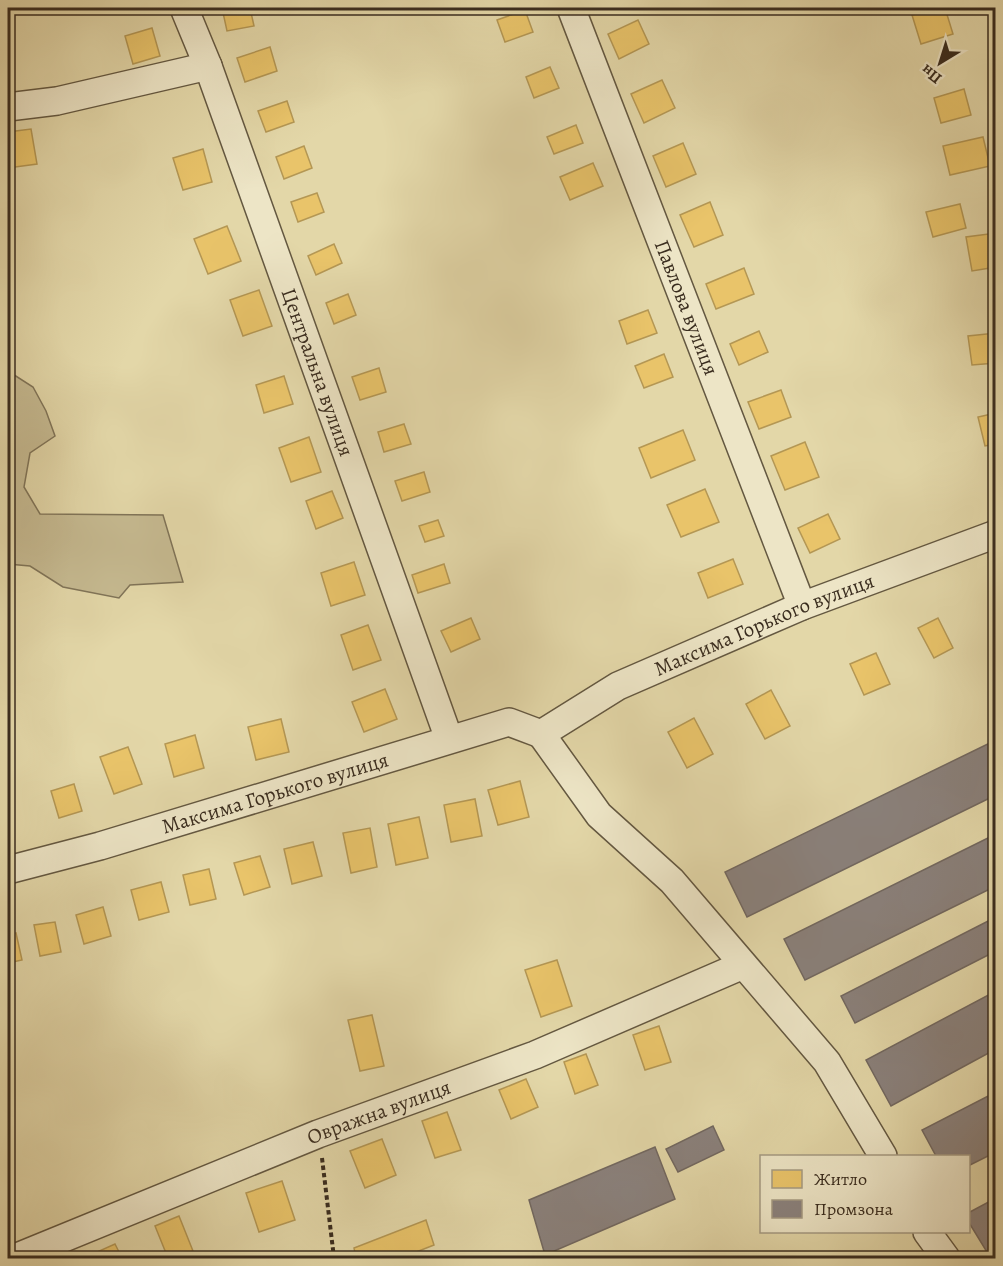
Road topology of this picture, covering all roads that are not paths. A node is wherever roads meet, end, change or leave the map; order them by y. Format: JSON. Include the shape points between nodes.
{"nodes":[{"id":1,"x":184,"y":8,"type":"edge"},
{"id":2,"x":571,"y":8,"type":"edge"},
{"id":3,"x":208,"y":66,"type":"junction"},
{"id":4,"x":8,"y":107,"type":"edge"},
{"id":5,"x":996,"y":534,"type":"edge"},
{"id":6,"x":802,"y":606,"type":"junction"},
{"id":7,"x":541,"y":734,"type":"junction"},
{"id":8,"x":449,"y":739,"type":"junction"},
{"id":9,"x":8,"y":870,"type":"edge"},
{"id":10,"x":743,"y":964,"type":"junction"},
{"id":11,"x":882,"y":1155,"type":"edge"},
{"id":12,"x":928,"y":1233,"type":"edge"},
{"id":13,"x":15,"y":1258,"type":"edge"},
{"id":14,"x":946,"y":1258,"type":"edge"}],
"edges":[{"from":1,"to":3,"type":"street","name":"Центральна вулиця"},
{"from":2,"to":6,"type":"street","name":"Павлова вулиця"},
{"from":3,"to":4,"type":"street","via":[[57,101]]},
{"from":3,"to":8,"type":"street","name":"Центральна вулиця"},
{"from":5,"to":6,"type":"street","name":"Максима Горького вулиця"},
{"from":6,"to":7,"type":"street","name":"Максима Горького вулиця","via":[[618,686]]},
{"from":7,"to":8,"type":"street","name":"Максима Горького вулиця","via":[[509,722]]},
{"from":7,"to":10,"type":"street","via":[[599,815],[672,881]]},
{"from":8,"to":9,"type":"street","name":"Максима Горького вулиця","via":[[100,846]]},
{"from":10,"to":11,"type":"street","via":[[827,1062]]},
{"from":10,"to":13,"type":"street","name":"Овражна вулиця","via":[[535,1054],[318,1134]]},
{"from":12,"to":14,"type":"street"}]}
